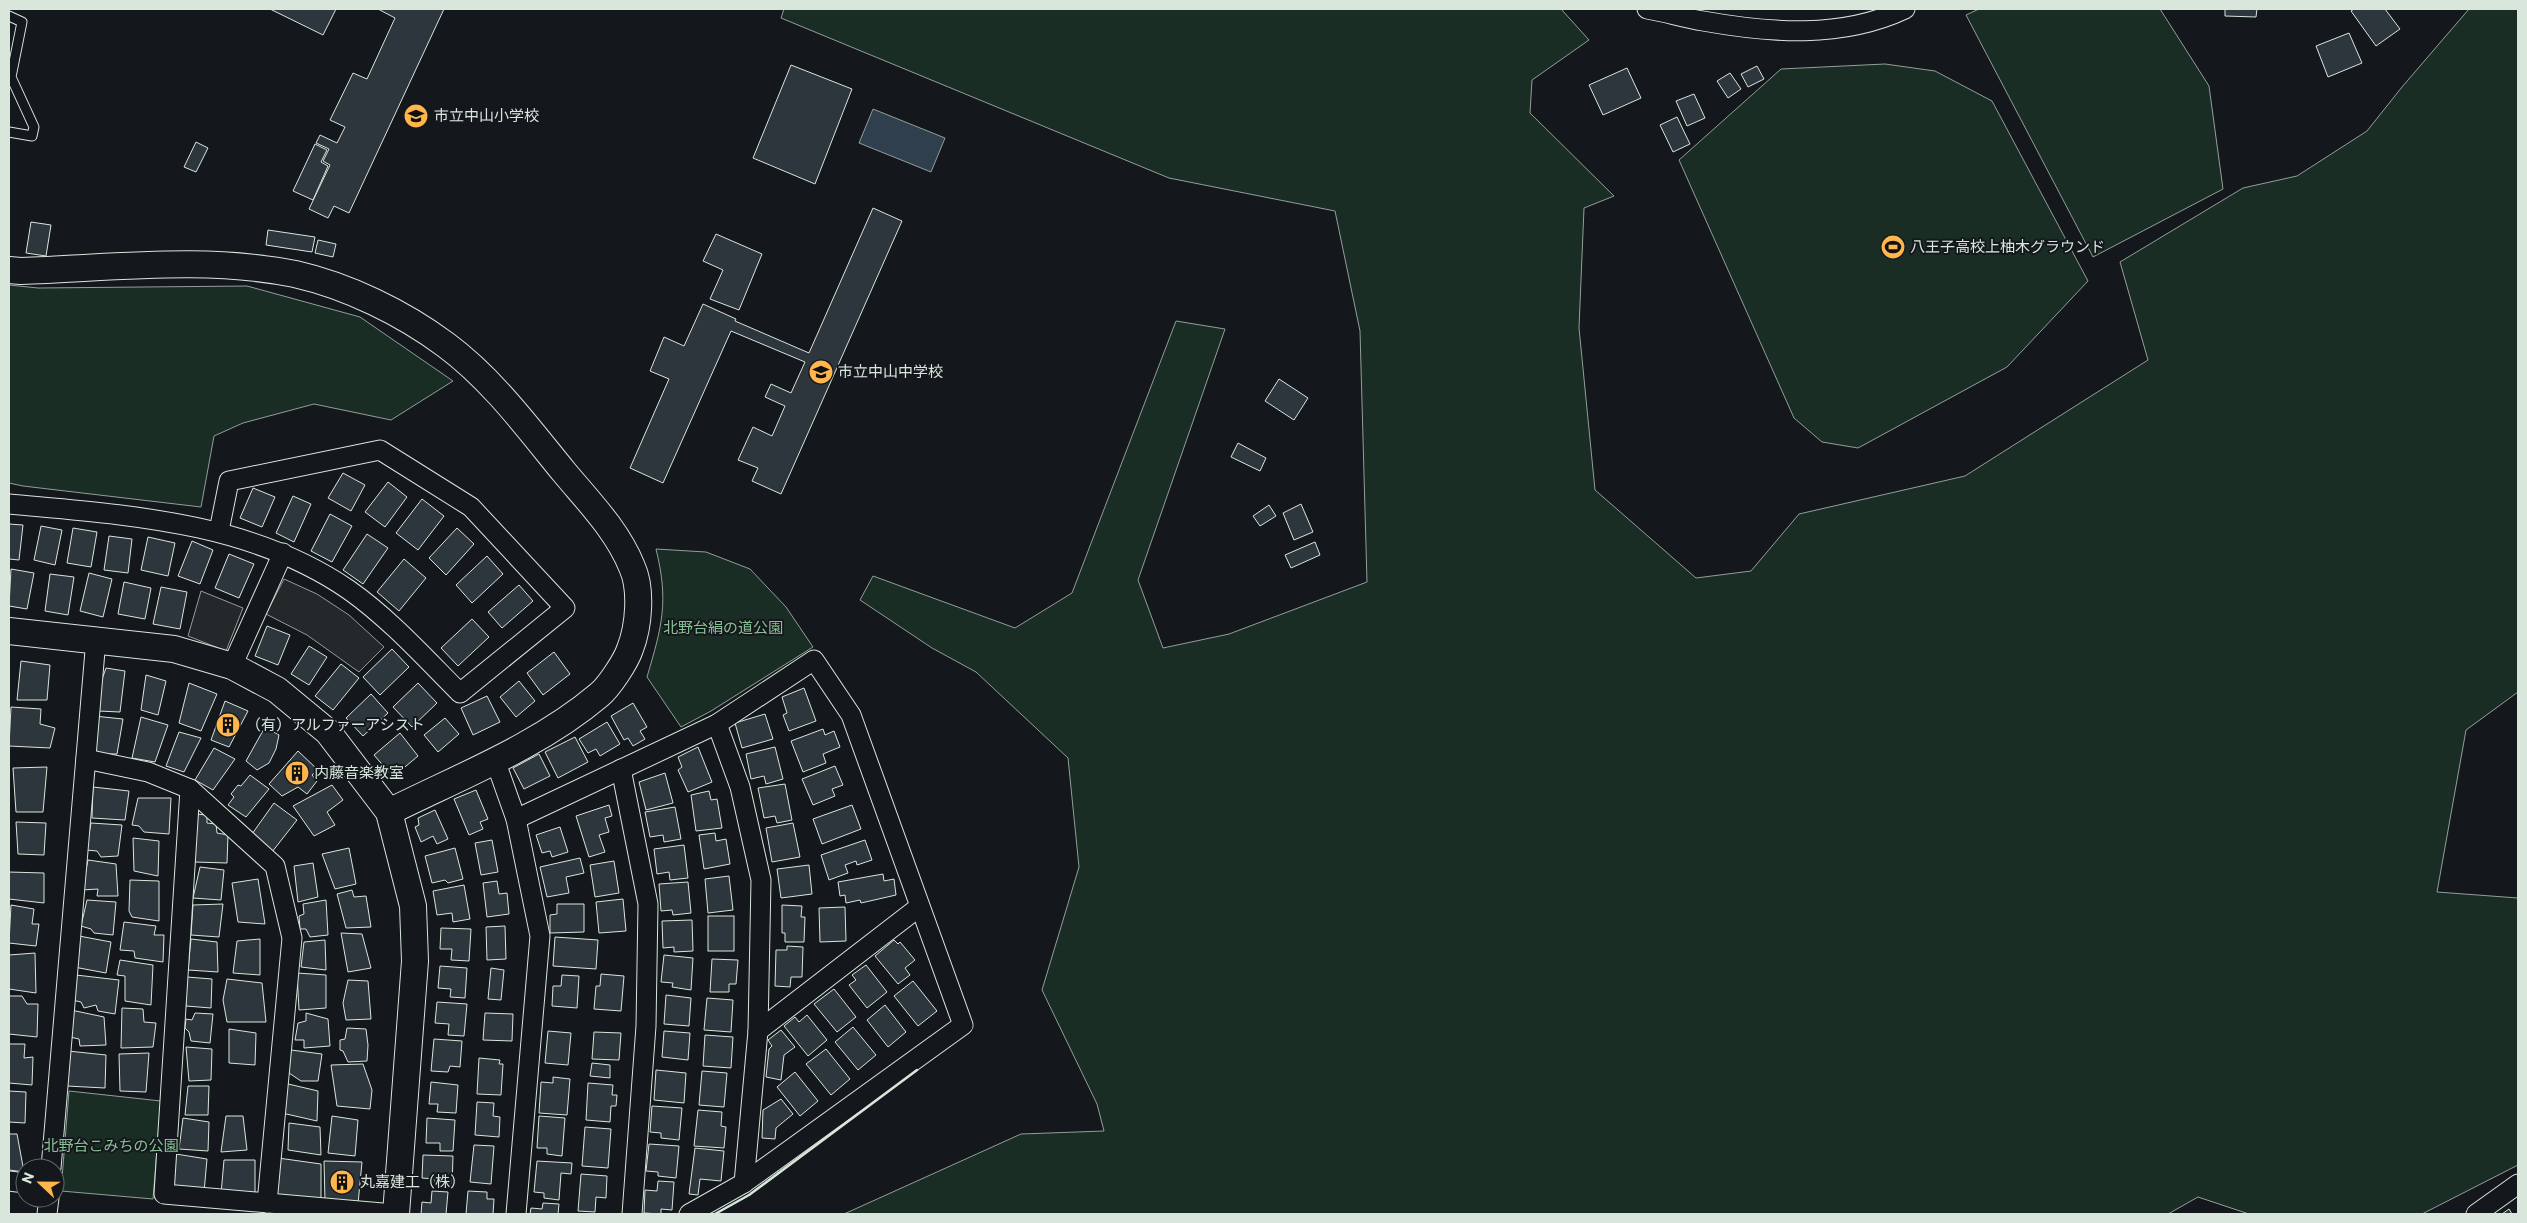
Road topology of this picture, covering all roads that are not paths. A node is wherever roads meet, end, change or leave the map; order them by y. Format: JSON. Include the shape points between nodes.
{"nodes":[{"id":1,"x":1647,"y":9,"type":"edge"},
{"id":2,"x":1905,"y":9,"type":"edge"},
{"id":3,"x":9,"y":16,"type":"edge"},
{"id":4,"x":9,"y":132,"type":"edge"},
{"id":5,"x":9,"y":270,"type":"edge"},
{"id":6,"x":9,"y":504,"type":"edge"},
{"id":7,"x":219,"y":531,"type":"junction"},
{"id":8,"x":283,"y":553,"type":"junction"},
{"id":9,"x":9,"y":631,"type":"edge"},
{"id":10,"x":96,"y":639,"type":"junction"},
{"id":11,"x":232,"y":666,"type":"junction"},
{"id":12,"x":717,"y":724,"type":"junction"},
{"id":13,"x":86,"y":759,"type":"junction"},
{"id":14,"x":495,"y":760,"type":"junction"},
{"id":15,"x":621,"y":769,"type":"junction"},
{"id":16,"x":190,"y":789,"type":"junction"},
{"id":17,"x":389,"y":812,"type":"junction"},
{"id":18,"x":516,"y":819,"type":"junction"},
{"id":19,"x":919,"y":907,"type":"junction"},
{"id":20,"x":758,"y":1031,"type":"junction"},
{"id":21,"x":52,"y":1158,"type":"edge"},
{"id":22,"x":744,"y":1183,"type":"junction"},
{"id":23,"x":2518,"y":1184,"type":"edge"},
{"id":24,"x":267,"y":1202,"type":"junction"},
{"id":25,"x":395,"y":1214,"type":"edge"},
{"id":26,"x":516,"y":1214,"type":"edge"},
{"id":27,"x":632,"y":1214,"type":"edge"},
{"id":28,"x":689,"y":1214,"type":"edge"},
{"id":29,"x":2476,"y":1214,"type":"edge"}],
"edges":[{"from":1,"to":2,"type":"street","via":[[1700,21],[1777,32],[1835,30]]},
{"from":3,"to":4,"type":"lane","via":[[22,22],[11,77],[34,127],[32,136]]},
{"from":5,"to":14,"type":"street","via":[[208,264],[296,275],[372,302],[409,321],[447,345],[486,380],[618,538],[634,570],[639,612],[630,651],[600,694],[546,732]]},
{"from":6,"to":7,"type":"street","via":[[110,514]]},
{"from":7,"to":8,"type":"street"},
{"from":7,"to":8,"type":"street","via":[[230,481],[380,450],[471,507],[566,608],[460,693],[389,622],[348,590]]},
{"from":8,"to":11,"type":"street"},
{"from":9,"to":10,"type":"street"},
{"from":10,"to":11,"type":"street","via":[[174,649]]},
{"from":10,"to":13,"type":"street"},
{"from":11,"to":17,"type":"street","via":[[277,690],[328,732]]},
{"from":12,"to":15,"type":"street"},
{"from":12,"to":19,"type":"street","via":[[814,660],[851,715]]},
{"from":12,"to":20,"type":"street","via":[[740,787],[761,880]]},
{"from":13,"to":16,"type":"street","via":[[148,772]]},
{"from":13,"to":21,"type":"street"},
{"from":14,"to":17,"type":"street"},
{"from":14,"to":18,"type":"street"},
{"from":15,"to":18,"type":"street"},
{"from":15,"to":27,"type":"street","via":[[648,904],[646,1026]]},
{"from":16,"to":24,"type":"street","via":[[275,866],[292,938]]},
{"from":16,"to":24,"type":"street","via":[[164,1194]]},
{"from":17,"to":25,"type":"street","via":[[413,906],[415,960]]},
{"from":18,"to":26,"type":"street","via":[[540,936]]},
{"from":19,"to":20,"type":"street"},
{"from":19,"to":22,"type":"street","via":[[963,1025]]},
{"from":20,"to":22,"type":"street"},
{"from":22,"to":28,"type":"street"},
{"from":23,"to":29,"type":"street"},
{"from":24,"to":25,"type":"street"}]}
